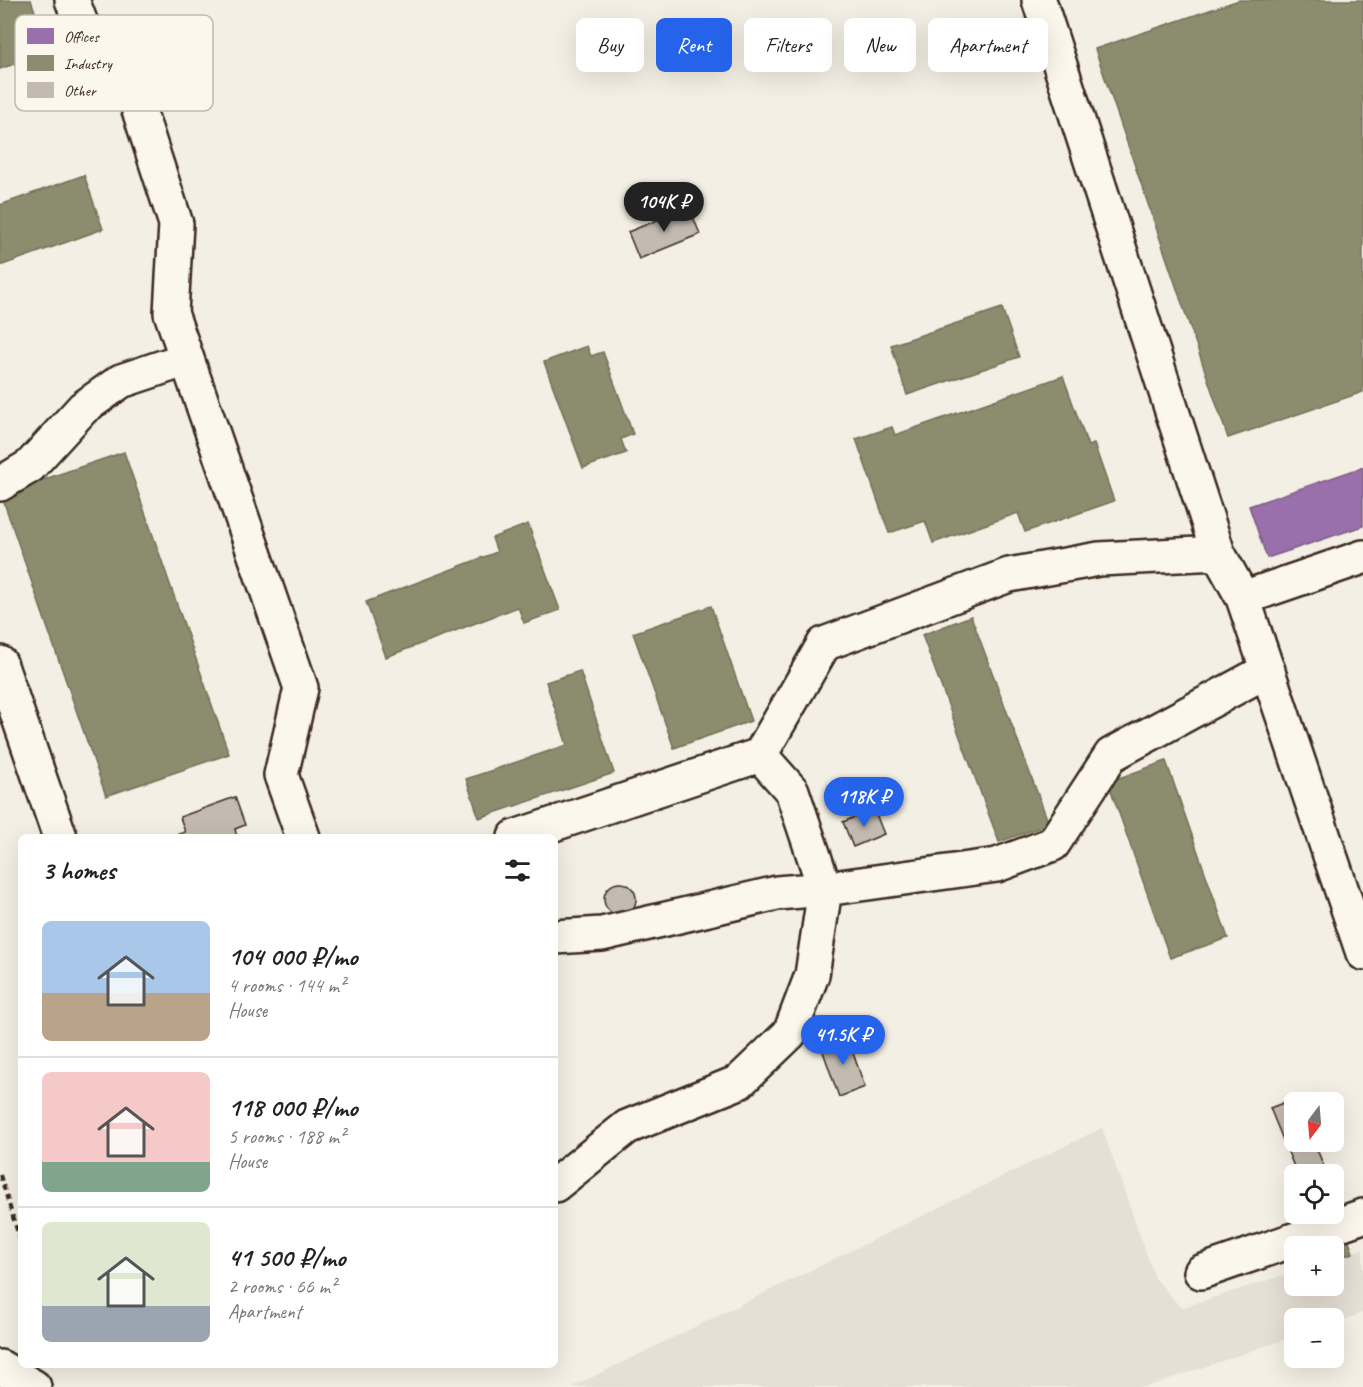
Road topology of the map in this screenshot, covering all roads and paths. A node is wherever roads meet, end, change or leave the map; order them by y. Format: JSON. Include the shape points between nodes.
{"nodes":[{"id":1,"x":72,"y":0,"type":"edge"},
{"id":2,"x":1039,"y":0,"type":"edge"},
{"id":3,"x":78,"y":15,"type":"edge"},
{"id":4,"x":139,"y":111,"type":"edge"},
{"id":5,"x":187,"y":358,"type":"junction"},
{"id":6,"x":0,"y":484,"type":"edge"},
{"id":7,"x":1218,"y":554,"type":"junction"},
{"id":8,"x":1363,"y":557,"type":"edge"},
{"id":9,"x":1243,"y":598,"type":"junction"},
{"id":10,"x":0,"y":663,"type":"edge"},
{"id":11,"x":1268,"y":670,"type":"junction"},
{"id":12,"x":760,"y":755,"type":"junction"},
{"id":13,"x":59,"y":834,"type":"edge"},
{"id":14,"x":302,"y":834,"type":"edge"},
{"id":15,"x":524,"y":834,"type":"edge"},
{"id":16,"x":825,"y":888,"type":"junction"},
{"id":17,"x":558,"y":937,"type":"edge"},
{"id":18,"x":1363,"y":953,"type":"edge"},
{"id":19,"x":0,"y":1175,"type":"edge"},
{"id":20,"x":558,"y":1183,"type":"edge"},
{"id":21,"x":1363,"y":1216,"type":"edge"},
{"id":22,"x":18,"y":1233,"type":"edge"},
{"id":23,"x":1201,"y":1272,"type":"dead end"},
{"id":24,"x":0,"y":1367,"type":"edge"},
{"id":25,"x":34,"y":1387,"type":"edge"}],
"edges":[{"from":1,"to":3,"type":"lane"},
{"from":2,"to":7,"type":"lane"},
{"from":4,"to":5,"type":"lane","via":[[176,224],[171,313]]},
{"from":5,"to":6,"type":"lane","via":[[122,381],[84,408],[30,466]]},
{"from":5,"to":14,"type":"lane","via":[[301,688],[281,775]]},
{"from":7,"to":9,"type":"lane"},
{"from":7,"to":12,"type":"lane","via":[[1099,559],[1009,575],[824,644]]},
{"from":8,"to":9,"type":"lane"},
{"from":9,"to":11,"type":"lane"},
{"from":10,"to":13,"type":"lane"},
{"from":11,"to":16,"type":"lane","via":[[1111,755],[1053,844],[997,865]]},
{"from":11,"to":18,"type":"lane"},
{"from":12,"to":15,"type":"lane"},
{"from":12,"to":16,"type":"lane","via":[[792,791]]},
{"from":16,"to":17,"type":"lane","via":[[777,893],[602,934]]},
{"from":16,"to":20,"type":"lane","via":[[812,975],[790,1033],[739,1082],[627,1127]]},
{"from":19,"to":22,"type":"path"},
{"from":21,"to":23,"type":"lane"},
{"from":24,"to":25,"type":"lane"}]}
